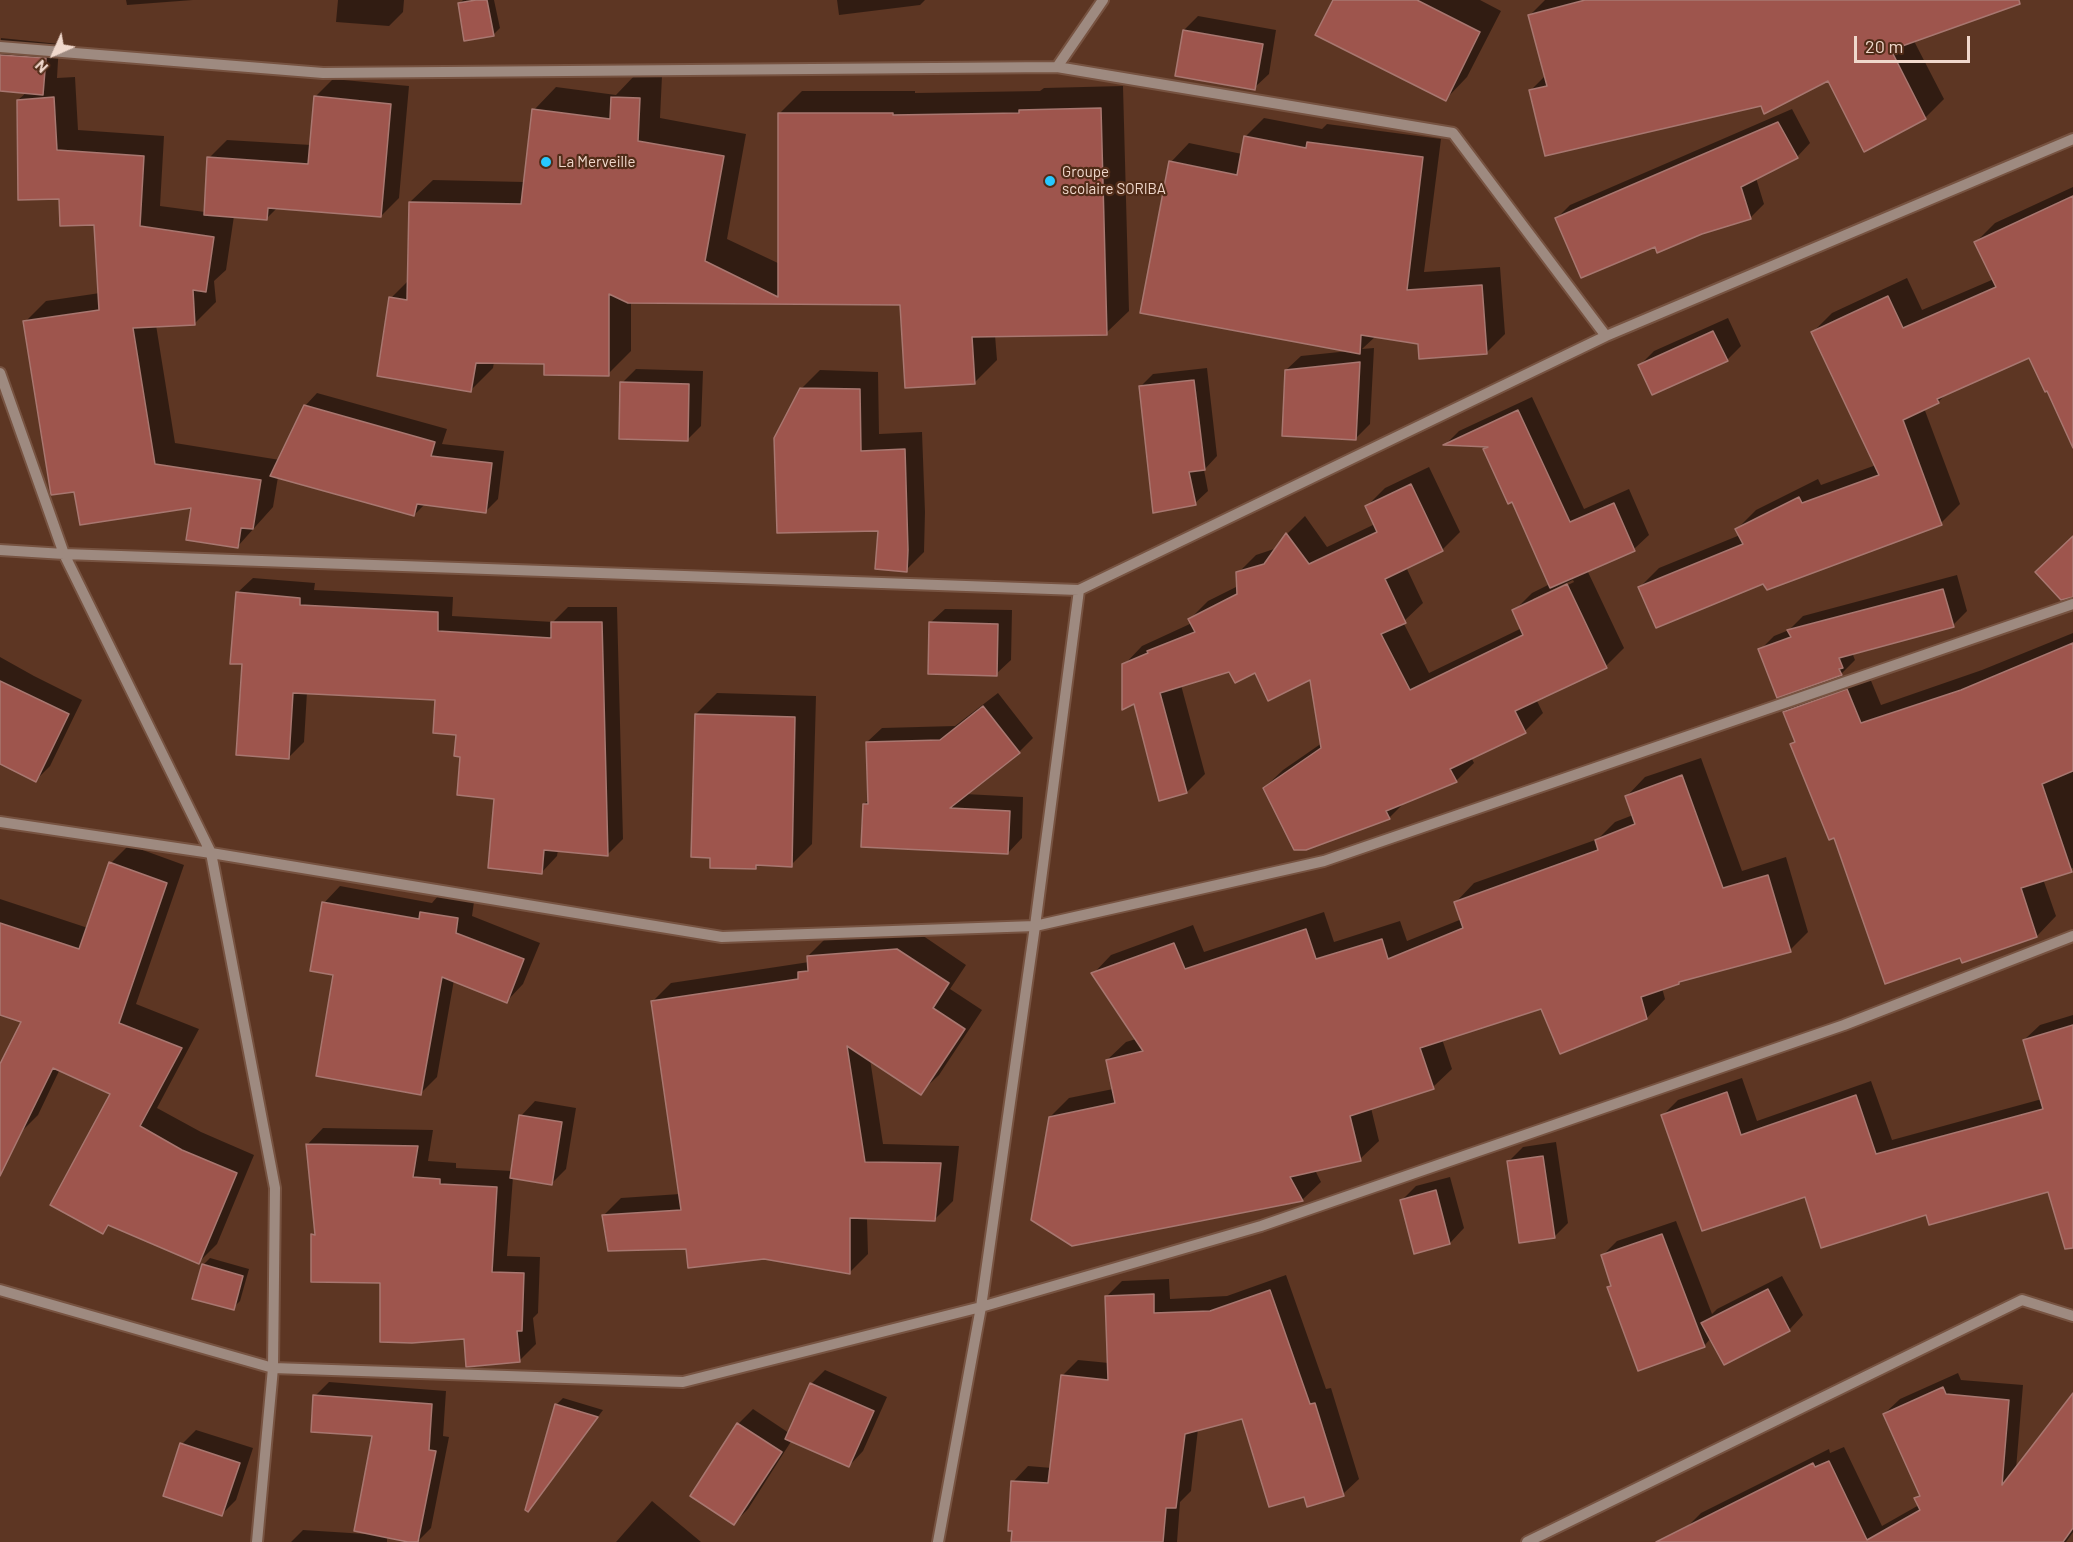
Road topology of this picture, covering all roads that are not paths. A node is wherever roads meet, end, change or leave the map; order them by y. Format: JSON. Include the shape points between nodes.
{"nodes":[{"id":1,"x":1103,"y":0,"type":"edge"},
{"id":2,"x":0,"y":46,"type":"edge"},
{"id":3,"x":1057,"y":68,"type":"junction"},
{"id":4,"x":2073,"y":139,"type":"edge"},
{"id":5,"x":1606,"y":336,"type":"junction"},
{"id":6,"x":0,"y":374,"type":"edge"},
{"id":7,"x":0,"y":549,"type":"edge"},
{"id":8,"x":64,"y":555,"type":"junction"},
{"id":9,"x":1080,"y":590,"type":"junction"},
{"id":10,"x":2073,"y":604,"type":"edge"},
{"id":11,"x":0,"y":822,"type":"edge"},
{"id":12,"x":210,"y":853,"type":"junction"},
{"id":13,"x":1035,"y":926,"type":"junction"},
{"id":14,"x":2073,"y":936,"type":"edge"},
{"id":15,"x":0,"y":1290,"type":"edge"},
{"id":16,"x":981,"y":1306,"type":"junction"},
{"id":17,"x":2073,"y":1316,"type":"edge"},
{"id":18,"x":273,"y":1368,"type":"junction"},
{"id":19,"x":257,"y":1542,"type":"edge"},
{"id":20,"x":938,"y":1542,"type":"edge"},
{"id":21,"x":1527,"y":1542,"type":"edge"}],
"edges":[{"from":1,"to":3,"type":"street"},
{"from":2,"to":3,"type":"street","via":[[323,73]]},
{"from":3,"to":5,"type":"street","via":[[1453,133]]},
{"from":4,"to":5,"type":"street"},
{"from":5,"to":9,"type":"street"},
{"from":6,"to":8,"type":"street"},
{"from":7,"to":8,"type":"street"},
{"from":8,"to":9,"type":"street"},
{"from":8,"to":12,"type":"street"},
{"from":9,"to":13,"type":"street"},
{"from":10,"to":13,"type":"street","via":[[1324,861]]},
{"from":11,"to":12,"type":"street"},
{"from":12,"to":13,"type":"street","via":[[722,937]]},
{"from":12,"to":18,"type":"street","via":[[275,1188]]},
{"from":13,"to":16,"type":"street"},
{"from":14,"to":16,"type":"street","via":[[1844,1025],[1272,1222]]},
{"from":15,"to":18,"type":"street"},
{"from":16,"to":18,"type":"street","via":[[683,1382]]},
{"from":16,"to":20,"type":"street"},
{"from":17,"to":21,"type":"street","via":[[2022,1300]]},
{"from":18,"to":19,"type":"street"}]}
